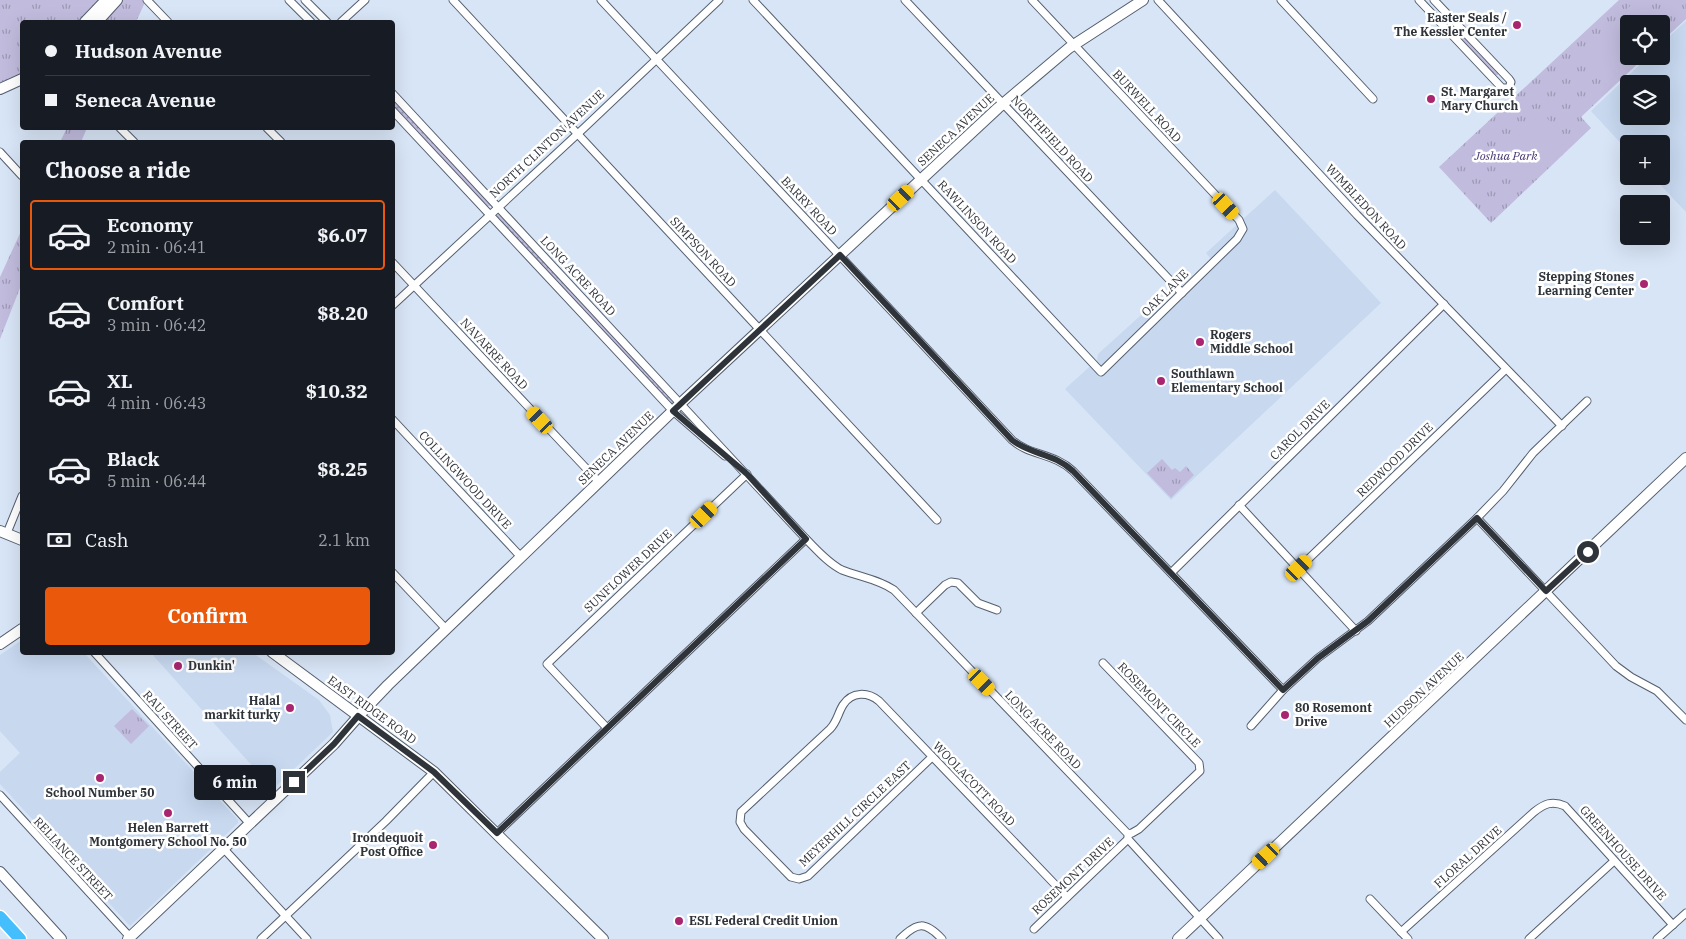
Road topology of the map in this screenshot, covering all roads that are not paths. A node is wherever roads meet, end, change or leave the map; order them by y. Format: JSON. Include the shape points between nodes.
{"nodes":[{"id":1,"x":106,"y":0,"type":"edge"},
{"id":2,"x":117,"y":0,"type":"edge"},
{"id":3,"x":147,"y":0,"type":"edge"},
{"id":4,"x":289,"y":0,"type":"edge"},
{"id":5,"x":306,"y":0,"type":"edge"},
{"id":6,"x":365,"y":0,"type":"edge"},
{"id":7,"x":453,"y":0,"type":"edge"},
{"id":8,"x":601,"y":0,"type":"edge"},
{"id":9,"x":719,"y":0,"type":"edge"},
{"id":10,"x":753,"y":0,"type":"edge"},
{"id":11,"x":906,"y":0,"type":"edge"},
{"id":12,"x":1032,"y":0,"type":"edge"},
{"id":13,"x":1143,"y":0,"type":"edge"},
{"id":14,"x":1158,"y":0,"type":"edge"},
{"id":15,"x":1281,"y":0,"type":"edge"},
{"id":16,"x":1419,"y":0,"type":"edge"},
{"id":17,"x":1434,"y":0,"type":"edge"},
{"id":18,"x":86,"y":20,"type":"edge"},
{"id":19,"x":99,"y":20,"type":"edge"},
{"id":20,"x":166,"y":20,"type":"edge"},
{"id":21,"x":309,"y":20,"type":"edge"},
{"id":22,"x":325,"y":20,"type":"edge"},
{"id":23,"x":343,"y":20,"type":"edge"},
{"id":24,"x":1074,"y":45,"type":"junction"},
{"id":25,"x":656,"y":59,"type":"junction"},
{"id":26,"x":20,"y":80,"type":"edge"},
{"id":27,"x":0,"y":90,"type":"edge"},
{"id":28,"x":395,"y":96,"type":"edge"},
{"id":29,"x":1373,"y":99,"type":"dead end"},
{"id":30,"x":1003,"y":104,"type":"junction"},
{"id":31,"x":395,"y":113,"type":"edge"},
{"id":32,"x":122,"y":130,"type":"edge"},
{"id":33,"x":269,"y":130,"type":"edge"},
{"id":34,"x":578,"y":133,"type":"junction"},
{"id":35,"x":130,"y":140,"type":"edge"},
{"id":36,"x":279,"y":140,"type":"edge"},
{"id":37,"x":0,"y":152,"type":"edge"},
{"id":38,"x":20,"y":174,"type":"edge"},
{"id":39,"x":921,"y":179,"type":"junction"},
{"id":40,"x":498,"y":207,"type":"junction"},
{"id":41,"x":490,"y":215,"type":"junction"},
{"id":42,"x":1243,"y":229,"type":"joint"},
{"id":43,"x":840,"y":255,"type":"junction"},
{"id":44,"x":395,"y":265,"type":"edge"},
{"id":45,"x":414,"y":286,"type":"junction"},
{"id":46,"x":1182,"y":293,"type":"junction"},
{"id":47,"x":395,"y":303,"type":"edge"},
{"id":48,"x":1444,"y":304,"type":"junction"},
{"id":49,"x":760,"y":330,"type":"junction"},
{"id":50,"x":1506,"y":369,"type":"junction"},
{"id":51,"x":1101,"y":372,"type":"joint"},
{"id":52,"x":1587,"y":401,"type":"dead end"},
{"id":53,"x":677,"y":407,"type":"junction"},
{"id":54,"x":395,"y":422,"type":"edge"},
{"id":55,"x":1562,"y":426,"type":"junction"},
{"id":56,"x":1686,"y":458,"type":"edge"},
{"id":57,"x":747,"y":474,"type":"junction"},
{"id":58,"x":599,"y":482,"type":"junction"},
{"id":59,"x":20,"y":500,"type":"edge"},
{"id":60,"x":1240,"y":505,"type":"junction"},
{"id":61,"x":1477,"y":518,"type":"junction"},
{"id":62,"x":937,"y":520,"type":"dead end"},
{"id":63,"x":3,"y":532,"type":"edge"},
{"id":64,"x":20,"y":539,"type":"edge"},
{"id":65,"x":806,"y":539,"type":"junction"},
{"id":66,"x":521,"y":557,"type":"junction"},
{"id":67,"x":1299,"y":568,"type":"junction"},
{"id":68,"x":1172,"y":572,"type":"junction"},
{"id":69,"x":395,"y":575,"type":"edge"},
{"id":70,"x":1546,"y":591,"type":"junction"},
{"id":71,"x":997,"y":610,"type":"dead end"},
{"id":72,"x":916,"y":613,"type":"junction"},
{"id":73,"x":446,"y":629,"type":"junction"},
{"id":74,"x":20,"y":630,"type":"edge"},
{"id":75,"x":1356,"y":631,"type":"junction"},
{"id":76,"x":0,"y":644,"type":"edge"},
{"id":77,"x":97,"y":655,"type":"edge"},
{"id":78,"x":280,"y":655,"type":"edge"},
{"id":79,"x":1104,"y":663,"type":"dead end"},
{"id":80,"x":1283,"y":690,"type":"junction"},
{"id":81,"x":358,"y":716,"type":"junction"},
{"id":82,"x":1686,"y":720,"type":"edge"},
{"id":83,"x":1251,"y":726,"type":"dead end"},
{"id":84,"x":607,"y":728,"type":"junction"},
{"id":85,"x":932,"y":757,"type":"junction"},
{"id":86,"x":1199,"y":763,"type":"joint"},
{"id":87,"x":434,"y":772,"type":"junction"},
{"id":88,"x":0,"y":795,"type":"edge"},
{"id":89,"x":1553,"y":802,"type":"joint"},
{"id":90,"x":250,"y":824,"type":"junction"},
{"id":91,"x":497,"y":833,"type":"junction"},
{"id":92,"x":1128,"y":837,"type":"junction"},
{"id":93,"x":224,"y":849,"type":"junction"},
{"id":94,"x":1614,"y":862,"type":"junction"},
{"id":95,"x":0,"y":872,"type":"edge"},
{"id":96,"x":790,"y":877,"type":"joint"},
{"id":97,"x":1067,"y":897,"type":"junction"},
{"id":98,"x":1370,"y":899,"type":"dead end"},
{"id":99,"x":1686,"y":913,"type":"edge"},
{"id":100,"x":285,"y":916,"type":"junction"},
{"id":101,"x":0,"y":917,"type":"edge"},
{"id":102,"x":1200,"y":918,"type":"junction"},
{"id":103,"x":1673,"y":925,"type":"junction"},
{"id":104,"x":1034,"y":929,"type":"dead end"},
{"id":105,"x":1401,"y":932,"type":"junction"},
{"id":106,"x":129,"y":938,"type":"edge"},
{"id":107,"x":20,"y":939,"type":"edge"},
{"id":108,"x":61,"y":939,"type":"edge"},
{"id":109,"x":261,"y":939,"type":"edge"},
{"id":110,"x":307,"y":939,"type":"edge"},
{"id":111,"x":603,"y":939,"type":"edge"},
{"id":112,"x":900,"y":939,"type":"edge"},
{"id":113,"x":942,"y":939,"type":"edge"},
{"id":114,"x":1178,"y":939,"type":"edge"},
{"id":115,"x":1219,"y":939,"type":"edge"},
{"id":116,"x":1408,"y":939,"type":"edge"},
{"id":117,"x":1530,"y":939,"type":"edge"},
{"id":118,"x":1657,"y":939,"type":"edge"}],
"edges":[{"from":1,"to":18,"type":"main road"},
{"from":2,"to":19,"type":"main road"},
{"from":3,"to":20,"type":"street"},
{"from":4,"to":21,"type":"street"},
{"from":5,"to":22,"type":"street"},
{"from":6,"to":23,"type":"street"},
{"from":7,"to":34,"type":"street","name":"SIMPSON ROAD"},
{"from":8,"to":25,"type":"street","name":"BARRY ROAD"},
{"from":9,"to":25,"type":"street","name":"NORTH CLINTON AVENUE"},
{"from":10,"to":39,"type":"street","name":"RAWLINSON ROAD"},
{"from":11,"to":30,"type":"street","name":"NORTHFIELD ROAD"},
{"from":12,"to":24,"type":"street","name":"BURWELL ROAD"},
{"from":13,"to":24,"type":"main road","name":"SENECA AVENUE"},
{"from":14,"to":48,"type":"street","name":"WIMBLEDON ROAD"},
{"from":15,"to":29,"type":"street"},
{"from":16,"to":17,"type":"street","via":[[1502,88],[1509,88],[1509,79]]},
{"from":24,"to":30,"type":"main road","name":"SENECA AVENUE"},
{"from":24,"to":42,"type":"street","name":"BURWELL ROAD","via":[[1239,220]]},
{"from":25,"to":34,"type":"street","name":"NORTH CLINTON AVENUE"},
{"from":25,"to":43,"type":"street","name":"BARRY ROAD"},
{"from":26,"to":27,"type":"main road"},
{"from":28,"to":40,"type":"street","name":"LONG ACRE ROAD"},
{"from":30,"to":39,"type":"main road","name":"SENECA AVENUE"},
{"from":30,"to":46,"type":"street","name":"NORTHFIELD ROAD"},
{"from":31,"to":41,"type":"street","name":"LONG ACRE ROAD"},
{"from":32,"to":35,"type":"street"},
{"from":33,"to":36,"type":"street"},
{"from":34,"to":40,"type":"street","name":"NORTH CLINTON AVENUE"},
{"from":34,"to":49,"type":"street","name":"SIMPSON ROAD"},
{"from":37,"to":38,"type":"street"},
{"from":39,"to":43,"type":"main road","name":"SENECA AVENUE"},
{"from":39,"to":51,"type":"street","name":"RAWLINSON ROAD"},
{"from":40,"to":41,"type":"street","name":"NORTH CLINTON AVENUE"},
{"from":40,"to":53,"type":"street","name":"LONG ACRE ROAD"},
{"from":41,"to":45,"type":"street","name":"NORTH CLINTON AVENUE"},
{"from":41,"to":53,"type":"street","name":"LONG ACRE ROAD"},
{"from":42,"to":46,"type":"street","name":"OAK LANE","via":[[1237,239]]},
{"from":43,"to":49,"type":"main road","name":"SENECA AVENUE"},
{"from":43,"to":68,"type":"street","name":"BARRY ROAD","via":[[1012,440],[1022,448],[1068,466]]},
{"from":44,"to":45,"type":"street","name":"NAVARRE ROAD"},
{"from":45,"to":47,"type":"street","name":"NORTH CLINTON AVENUE"},
{"from":45,"to":58,"type":"street","name":"NAVARRE ROAD"},
{"from":46,"to":51,"type":"street","name":"OAK LANE"},
{"from":48,"to":50,"type":"street","name":"WIMBLEDON ROAD"},
{"from":48,"to":60,"type":"street","name":"CAROL DRIVE"},
{"from":49,"to":53,"type":"main road","name":"SENECA AVENUE"},
{"from":49,"to":62,"type":"street","name":"SIMPSON ROAD"},
{"from":50,"to":55,"type":"street","name":"WIMBLEDON ROAD"},
{"from":50,"to":67,"type":"street","name":"REDWOOD DRIVE"},
{"from":52,"to":55,"type":"street"},
{"from":53,"to":57,"type":"street","name":"LONG ACRE ROAD"},
{"from":53,"to":57,"type":"street","name":"LONG ACRE ROAD"},
{"from":53,"to":58,"type":"main road","name":"SENECA AVENUE"},
{"from":54,"to":66,"type":"street","name":"COLLINGWOOD DRIVE"},
{"from":55,"to":61,"type":"street","via":[[1533,453],[1504,492]]},
{"from":56,"to":70,"type":"main road","name":"HUDSON AVENUE"},
{"from":57,"to":65,"type":"street","name":"LONG ACRE ROAD"},
{"from":57,"to":84,"type":"street","name":"SUNFLOWER DRIVE","via":[[546,664]]},
{"from":58,"to":66,"type":"main road","name":"SENECA AVENUE"},
{"from":59,"to":63,"type":"street"},
{"from":60,"to":67,"type":"street"},
{"from":60,"to":68,"type":"street","name":"CAROL DRIVE"},
{"from":61,"to":70,"type":"street"},
{"from":61,"to":75,"type":"street"},
{"from":63,"to":64,"type":"main road"},
{"from":65,"to":72,"type":"street","name":"LONG ACRE ROAD","via":[[840,569],[894,590]]},
{"from":65,"to":84,"type":"street"},
{"from":66,"to":73,"type":"main road","name":"SENECA AVENUE"},
{"from":67,"to":75,"type":"street"},
{"from":68,"to":80,"type":"street","name":"BARRY ROAD"},
{"from":69,"to":73,"type":"street"},
{"from":70,"to":82,"type":"street","via":[[1616,666],[1657,691]]},
{"from":70,"to":102,"type":"main road","name":"HUDSON AVENUE"},
{"from":71,"to":72,"type":"street","via":[[978,603],[958,583],[951,582]]},
{"from":72,"to":92,"type":"street","name":"LONG ACRE ROAD"},
{"from":73,"to":81,"type":"main road","name":"SENECA AVENUE"},
{"from":74,"to":76,"type":"main road"},
{"from":75,"to":80,"type":"street","via":[[1318,658]]},
{"from":77,"to":90,"type":"street","name":"RAU STREET"},
{"from":78,"to":81,"type":"main road","name":"EAST RIDGE ROAD"},
{"from":79,"to":86,"type":"street","name":"ROSEMONT CIRCLE"},
{"from":80,"to":83,"type":"street"},
{"from":81,"to":87,"type":"main road","name":"EAST RIDGE ROAD"},
{"from":81,"to":90,"type":"main road","name":"SENECA AVENUE","via":[[334,744]]},
{"from":84,"to":91,"type":"street"},
{"from":85,"to":96,"type":"street","name":"MEYERHILL CIRCLE EAST","via":[[808,876]]},
{"from":85,"to":96,"type":"street","name":"WOOLACOTT ROAD","via":[[870,695],[861,694],[847,701],[836,723],[741,812],[740,822],[744,829]]},
{"from":85,"to":97,"type":"street","name":"WOOLACOTT ROAD"},
{"from":86,"to":92,"type":"street","name":"ROSEMONT DRIVE","via":[[1200,770]]},
{"from":87,"to":91,"type":"main road","name":"EAST RIDGE ROAD"},
{"from":87,"to":100,"type":"street"},
{"from":88,"to":106,"type":"street","name":"RELIANCE STREET"},
{"from":89,"to":94,"type":"street","name":"GREENHOUSE DRIVE","via":[[1564,806]]},
{"from":89,"to":105,"type":"street","name":"FLORAL DRIVE","via":[[1534,812]]},
{"from":90,"to":93,"type":"main road","name":"SENECA AVENUE"},
{"from":91,"to":111,"type":"main road","name":"EAST RIDGE ROAD"},
{"from":92,"to":97,"type":"street","name":"ROSEMONT DRIVE"},
{"from":92,"to":102,"type":"street","name":"LONG ACRE ROAD"},
{"from":93,"to":100,"type":"street"},
{"from":93,"to":106,"type":"main road","name":"SENECA AVENUE"},
{"from":94,"to":103,"type":"street","name":"GREENHOUSE DRIVE"},
{"from":94,"to":117,"type":"street"},
{"from":95,"to":108,"type":"main road"},
{"from":97,"to":104,"type":"street","name":"ROSEMONT DRIVE"},
{"from":98,"to":105,"type":"street"},
{"from":99,"to":103,"type":"street"},
{"from":100,"to":109,"type":"street"},
{"from":100,"to":110,"type":"street"},
{"from":101,"to":107,"type":"highway"},
{"from":102,"to":114,"type":"main road","name":"HUDSON AVENUE"},
{"from":102,"to":115,"type":"street","name":"LONG ACRE ROAD"},
{"from":103,"to":118,"type":"street"},
{"from":105,"to":116,"type":"street"},
{"from":112,"to":113,"type":"street","via":[[920,926],[932,929]]}]}
